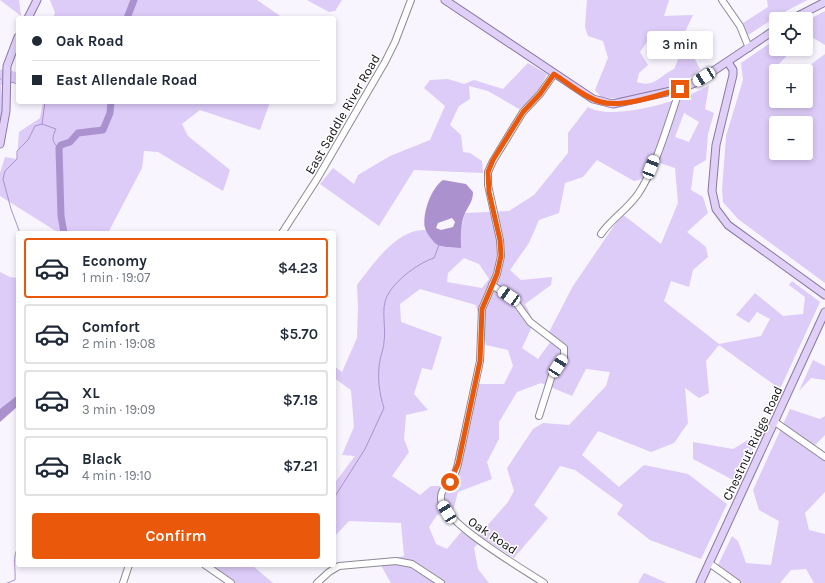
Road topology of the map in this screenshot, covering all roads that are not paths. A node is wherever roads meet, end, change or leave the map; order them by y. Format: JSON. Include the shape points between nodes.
{"nodes":[{"id":1,"x":37,"y":0,"type":"edge"},
{"id":2,"x":411,"y":0,"type":"edge"},
{"id":3,"x":445,"y":0,"type":"edge"},
{"id":4,"x":722,"y":0,"type":"edge"},
{"id":5,"x":825,"y":2,"type":"edge"},
{"id":6,"x":806,"y":12,"type":"edge"},
{"id":7,"x":29,"y":16,"type":"edge"},
{"id":8,"x":769,"y":34,"type":"edge"},
{"id":9,"x":16,"y":42,"type":"edge"},
{"id":10,"x":749,"y":48,"type":"junction"},
{"id":11,"x":728,"y":62,"type":"junction"},
{"id":12,"x":554,"y":74,"type":"junction"},
{"id":13,"x":680,"y":89,"type":"junction"},
{"id":14,"x":1,"y":139,"type":"edge"},
{"id":15,"x":283,"y":231,"type":"edge"},
{"id":16,"x":601,"y":234,"type":"dead end"},
{"id":17,"x":492,"y":285,"type":"junction"},
{"id":18,"x":825,"y":295,"type":"edge"},
{"id":19,"x":825,"y":312,"type":"edge"},
{"id":20,"x":539,"y":416,"type":"dead end"},
{"id":21,"x":775,"y":422,"type":"junction"},
{"id":22,"x":825,"y":457,"type":"edge"},
{"id":23,"x":709,"y":563,"type":"junction"},
{"id":24,"x":128,"y":567,"type":"edge"},
{"id":25,"x":208,"y":567,"type":"edge"},
{"id":26,"x":123,"y":583,"type":"edge"},
{"id":27,"x":231,"y":583,"type":"edge"},
{"id":28,"x":317,"y":583,"type":"edge"},
{"id":29,"x":441,"y":583,"type":"edge"},
{"id":30,"x":544,"y":583,"type":"edge"},
{"id":31,"x":700,"y":583,"type":"edge"},
{"id":32,"x":737,"y":583,"type":"edge"}],
"edges":[{"from":1,"to":7,"type":"main road"},
{"from":2,"to":15,"type":"street","name":"East Saddle River Road","via":[[385,62],[317,179]]},
{"from":3,"to":12,"type":"main road"},
{"from":4,"to":10,"type":"street","via":[[740,26]]},
{"from":5,"to":6,"type":"main road"},
{"from":8,"to":10,"type":"main road"},
{"from":9,"to":14,"type":"main road","via":[[6,66],[6,112]]},
{"from":10,"to":11,"type":"main road"},
{"from":11,"to":13,"type":"main road"},
{"from":11,"to":18,"type":"main road","via":[[733,75],[716,145],[712,191],[716,209],[728,226]]},
{"from":12,"to":13,"type":"main road","via":[[593,99],[606,103],[621,103]]},
{"from":12,"to":17,"type":"street","name":"Oak Road","via":[[523,112],[490,166],[488,185],[501,248],[500,265]]},
{"from":13,"to":16,"type":"street","via":[[644,184],[631,203]]},
{"from":17,"to":20,"type":"street","via":[[514,300],[530,322],[564,348],[565,354],[552,375]]},
{"from":17,"to":30,"type":"street","name":"Oak Road","via":[[482,309],[480,361],[458,464],[452,479],[442,491],[441,498],[447,512],[457,523]]},
{"from":19,"to":21,"type":"main road","name":"Chestnut Ridge Road"},
{"from":21,"to":22,"type":"street"},
{"from":21,"to":23,"type":"main road","name":"Chestnut Ridge Road"},
{"from":23,"to":31,"type":"main road","name":"Chestnut Ridge Road"},
{"from":23,"to":32,"type":"street"},
{"from":24,"to":26,"type":"street"},
{"from":25,"to":27,"type":"street"},
{"from":28,"to":29,"type":"street","via":[[339,566],[396,561],[412,564]]}]}
